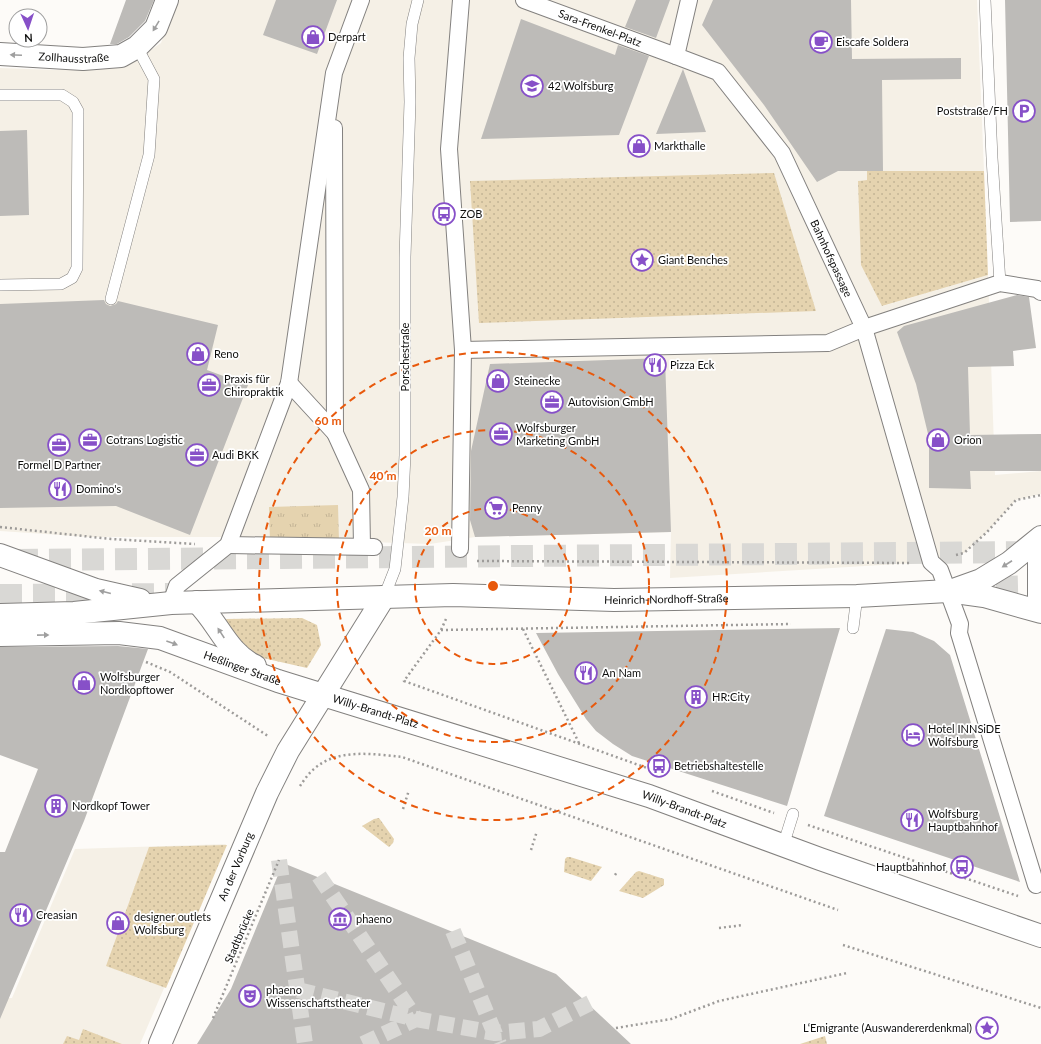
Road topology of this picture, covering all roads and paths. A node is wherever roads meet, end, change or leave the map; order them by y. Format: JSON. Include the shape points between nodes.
{"nodes":[{"id":1,"x":167,"y":0,"type":"edge"},
{"id":2,"x":361,"y":0,"type":"edge"},
{"id":3,"x":418,"y":0,"type":"edge"},
{"id":4,"x":461,"y":0,"type":"edge"},
{"id":5,"x":524,"y":0,"type":"edge"},
{"id":6,"x":689,"y":0,"type":"edge"},
{"id":7,"x":985,"y":0,"type":"edge"},
{"id":8,"x":137,"y":47,"type":"junction"},
{"id":9,"x":0,"y":54,"type":"edge"},
{"id":10,"x":676,"y":56,"type":"junction"},
{"id":11,"x":334,"y":73,"type":"junction"},
{"id":12,"x":0,"y":95,"type":"edge"},
{"id":13,"x":1000,"y":283,"type":"junction"},
{"id":14,"x":0,"y":285,"type":"edge"},
{"id":15,"x":1041,"y":292,"type":"edge"},
{"id":16,"x":111,"y":299,"type":"dead end"},
{"id":17,"x":864,"y":328,"type":"junction"},
{"id":18,"x":463,"y":350,"type":"junction"},
{"id":19,"x":289,"y":383,"type":"junction"},
{"id":20,"x":335,"y":433,"type":"junction"},
{"id":21,"x":1041,"y":495,"type":"edge"},
{"id":22,"x":0,"y":527,"type":"edge"},
{"id":23,"x":1040,"y":539,"type":"edge"},
{"id":24,"x":228,"y":545,"type":"junction"},
{"id":25,"x":460,"y":549,"type":"dead end"},
{"id":26,"x":0,"y":555,"type":"edge"},
{"id":27,"x":476,"y":561,"type":"dead end"},
{"id":28,"x":932,"y":562,"type":"junction"},
{"id":29,"x":948,"y":591,"type":"junction"},
{"id":30,"x":858,"y":596,"type":"junction"},
{"id":31,"x":384,"y":598,"type":"junction"},
{"id":32,"x":171,"y":602,"type":"junction"},
{"id":33,"x":197,"y":602,"type":"junction"},
{"id":34,"x":1040,"y":604,"type":"edge"},
{"id":35,"x":449,"y":612,"type":"dead end"},
{"id":36,"x":0,"y":615,"type":"edge"},
{"id":37,"x":798,"y":624,"type":"dead end"},
{"id":38,"x":853,"y":628,"type":"dead end"},
{"id":39,"x":523,"y":629,"type":"junction"},
{"id":40,"x":441,"y":630,"type":"junction"},
{"id":41,"x":0,"y":635,"type":"edge"},
{"id":42,"x":143,"y":661,"type":"dead end"},
{"id":43,"x":324,"y":695,"type":"junction"},
{"id":44,"x":270,"y":737,"type":"dead end"},
{"id":45,"x":579,"y":743,"type":"junction"},
{"id":46,"x":652,"y":769,"type":"dead end"},
{"id":47,"x":409,"y":790,"type":"dead end"},
{"id":48,"x":710,"y":790,"type":"dead end"},
{"id":49,"x":295,"y":791,"type":"dead end"},
{"id":50,"x":403,"y":809,"type":"dead end"},
{"id":51,"x":792,"y":816,"type":"junction"},
{"id":52,"x":537,"y":831,"type":"dead end"},
{"id":53,"x":783,"y":846,"type":"junction"},
{"id":54,"x":531,"y":850,"type":"dead end"},
{"id":55,"x":279,"y":860,"type":"dead end"},
{"id":56,"x":1036,"y":885,"type":"dead end"},
{"id":57,"x":1020,"y":897,"type":"dead end"},
{"id":58,"x":838,"y":910,"type":"dead end"},
{"id":59,"x":743,"y":926,"type":"dead end"},
{"id":60,"x":720,"y":928,"type":"dead end"},
{"id":61,"x":1041,"y":936,"type":"edge"},
{"id":62,"x":843,"y":945,"type":"dead end"},
{"id":63,"x":847,"y":973,"type":"dead end"},
{"id":64,"x":1041,"y":1008,"type":"edge"},
{"id":65,"x":213,"y":1018,"type":"dead end"},
{"id":66,"x":616,"y":1028,"type":"dead end"},
{"id":67,"x":823,"y":1030,"type":"dead end"},
{"id":68,"x":816,"y":1032,"type":"dead end"},
{"id":69,"x":160,"y":1044,"type":"edge"}],
"edges":[{"from":1,"to":8,"type":"street","name":"Zollhausstraße","one_way":true,"via":[[156,28]]},
{"from":2,"to":11,"type":"street"},
{"from":3,"to":31,"type":"lane","name":"Porschestraße","via":[[412,24],[409,58],[403,490],[395,569]]},
{"from":4,"to":18,"type":"street","via":[[449,149]]},
{"from":5,"to":10,"type":"street","name":"Sara-Frenkel-Platz"},
{"from":6,"to":10,"type":"street"},
{"from":7,"to":13,"type":"lane"},
{"from":8,"to":9,"type":"street","name":"Zollhausstraße","one_way":true,"via":[[121,56],[82,59]]},
{"from":8,"to":16,"type":"lane","via":[[154,79],[149,155]]},
{"from":10,"to":17,"type":"street","name":"Bahnhofspassage","via":[[718,72],[782,153]]},
{"from":11,"to":19,"type":"street"},
{"from":11,"to":20,"type":"street"},
{"from":12,"to":14,"type":"lane","via":[[62,95],[73,102],[78,112],[77,268],[72,278],[61,284]]},
{"from":13,"to":15,"type":"street","via":[[1037,289]]},
{"from":13,"to":17,"type":"street"},
{"from":17,"to":18,"type":"street","via":[[828,343]]},
{"from":17,"to":28,"type":"street","name":"Bahnhofspassage"},
{"from":18,"to":25,"type":"street"},
{"from":19,"to":20,"type":"street"},
{"from":19,"to":24,"type":"street"},
{"from":20,"to":24,"type":"street","via":[[361,490],[368,547]]},
{"from":21,"to":28,"type":"path","via":[[1016,500],[964,553]]},
{"from":22,"to":24,"type":"path","via":[[111,539]]},
{"from":23,"to":29,"type":"street","name":"Heinrich-Nordhoff-Straße","one_way":true,"via":[[1009,563],[981,580]]},
{"from":23,"to":34,"type":"street"},
{"from":24,"to":32,"type":"street","via":[[177,586]]},
{"from":32,"to":26,"type":"street","one_way":true,"via":[[131,599],[96,590]]},
{"from":27,"to":28,"type":"path","via":[[896,564]]},
{"from":28,"to":29,"type":"street","name":"Bahnhofspassage","via":[[940,570]]},
{"from":29,"to":30,"type":"street","name":"Heinrich-Nordhoff-Straße"},
{"from":29,"to":34,"type":"street","name":"Heinrich-Nordhoff-Straße"},
{"from":29,"to":56,"type":"street","name":"Bahnhofspassage","via":[[960,624],[959,633]]},
{"from":30,"to":31,"type":"street","name":"Heinrich-Nordhoff-Straße","via":[[614,600],[453,595]]},
{"from":30,"to":38,"type":"lane"},
{"from":31,"to":33,"type":"street"},
{"from":31,"to":43,"type":"street","name":"Porschestraße"},
{"from":32,"to":33,"type":"street"},
{"from":32,"to":36,"type":"street","via":[[74,613]]},
{"from":43,"to":33,"type":"street","name":"Heßlinger Straße","one_way":true,"via":[[250,664],[233,651],[214,621]]},
{"from":35,"to":40,"type":"path"},
{"from":37,"to":39,"type":"path"},
{"from":39,"to":40,"type":"path"},
{"from":39,"to":45,"type":"path"},
{"from":40,"to":45,"type":"path","via":[[404,681]]},
{"from":41,"to":43,"type":"street","name":"Heßlinger Straße","one_way":true,"via":[[119,634],[160,638]]},
{"from":42,"to":44,"type":"path","via":[[170,672]]},
{"from":43,"to":53,"type":"street","name":"Willy-Brandt-Platz","via":[[649,796]]},
{"from":43,"to":69,"type":"street","name":"An der Vorburg","via":[[288,751],[267,793]]},
{"from":45,"to":46,"type":"path"},
{"from":47,"to":50,"type":"path"},
{"from":48,"to":51,"type":"path"},
{"from":49,"to":58,"type":"path","via":[[314,768],[333,757],[368,753],[402,757]]},
{"from":51,"to":53,"type":"lane"},
{"from":51,"to":57,"type":"path"},
{"from":52,"to":54,"type":"path"},
{"from":53,"to":61,"type":"street","name":"Willy-Brandt-Platz"},
{"from":55,"to":65,"type":"path","name":"Stadtbrücke"},
{"from":59,"to":60,"type":"path"},
{"from":62,"to":64,"type":"path"},
{"from":63,"to":66,"type":"path","via":[[719,1001],[671,1019]]},
{"from":67,"to":68,"type":"path"}]}
